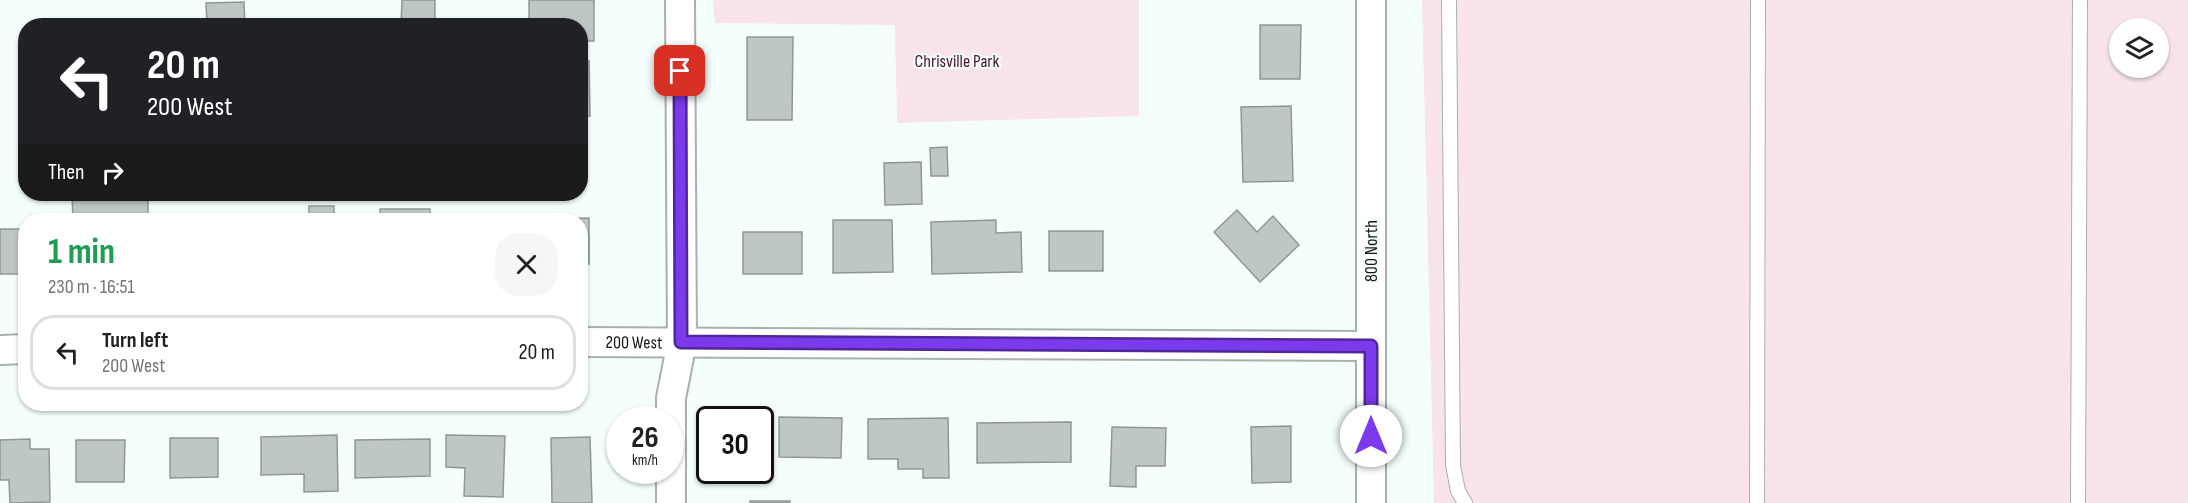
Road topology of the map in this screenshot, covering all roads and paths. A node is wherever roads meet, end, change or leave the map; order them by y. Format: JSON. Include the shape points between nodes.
{"nodes":[{"id":1,"x":680,"y":0,"type":"edge"},
{"id":2,"x":1371,"y":0,"type":"edge"},
{"id":3,"x":1449,"y":0,"type":"edge"},
{"id":4,"x":1758,"y":0,"type":"edge"},
{"id":5,"x":2080,"y":0,"type":"edge"},
{"id":6,"x":588,"y":342,"type":"edge"},
{"id":7,"x":681,"y":342,"type":"junction"},
{"id":8,"x":1371,"y":346,"type":"junction"},
{"id":9,"x":18,"y":349,"type":"edge"},
{"id":10,"x":0,"y":350,"type":"edge"},
{"id":11,"x":671,"y":503,"type":"edge"},
{"id":12,"x":1371,"y":503,"type":"edge"},
{"id":13,"x":1465,"y":503,"type":"edge"},
{"id":14,"x":1756,"y":503,"type":"edge"},
{"id":15,"x":2078,"y":503,"type":"edge"}],
"edges":[{"from":1,"to":7,"type":"street"},
{"from":2,"to":8,"type":"street","name":"800 North"},
{"from":3,"to":13,"type":"lane","via":[[1453,465],[1458,491]]},
{"from":4,"to":14,"type":"lane"},
{"from":5,"to":15,"type":"lane"},
{"from":6,"to":7,"type":"street","name":"200 West"},
{"from":7,"to":8,"type":"street","name":"200 West"},
{"from":7,"to":11,"type":"street","via":[[671,398]]},
{"from":8,"to":12,"type":"street","name":"800 North"},
{"from":9,"to":10,"type":"street"}]}
